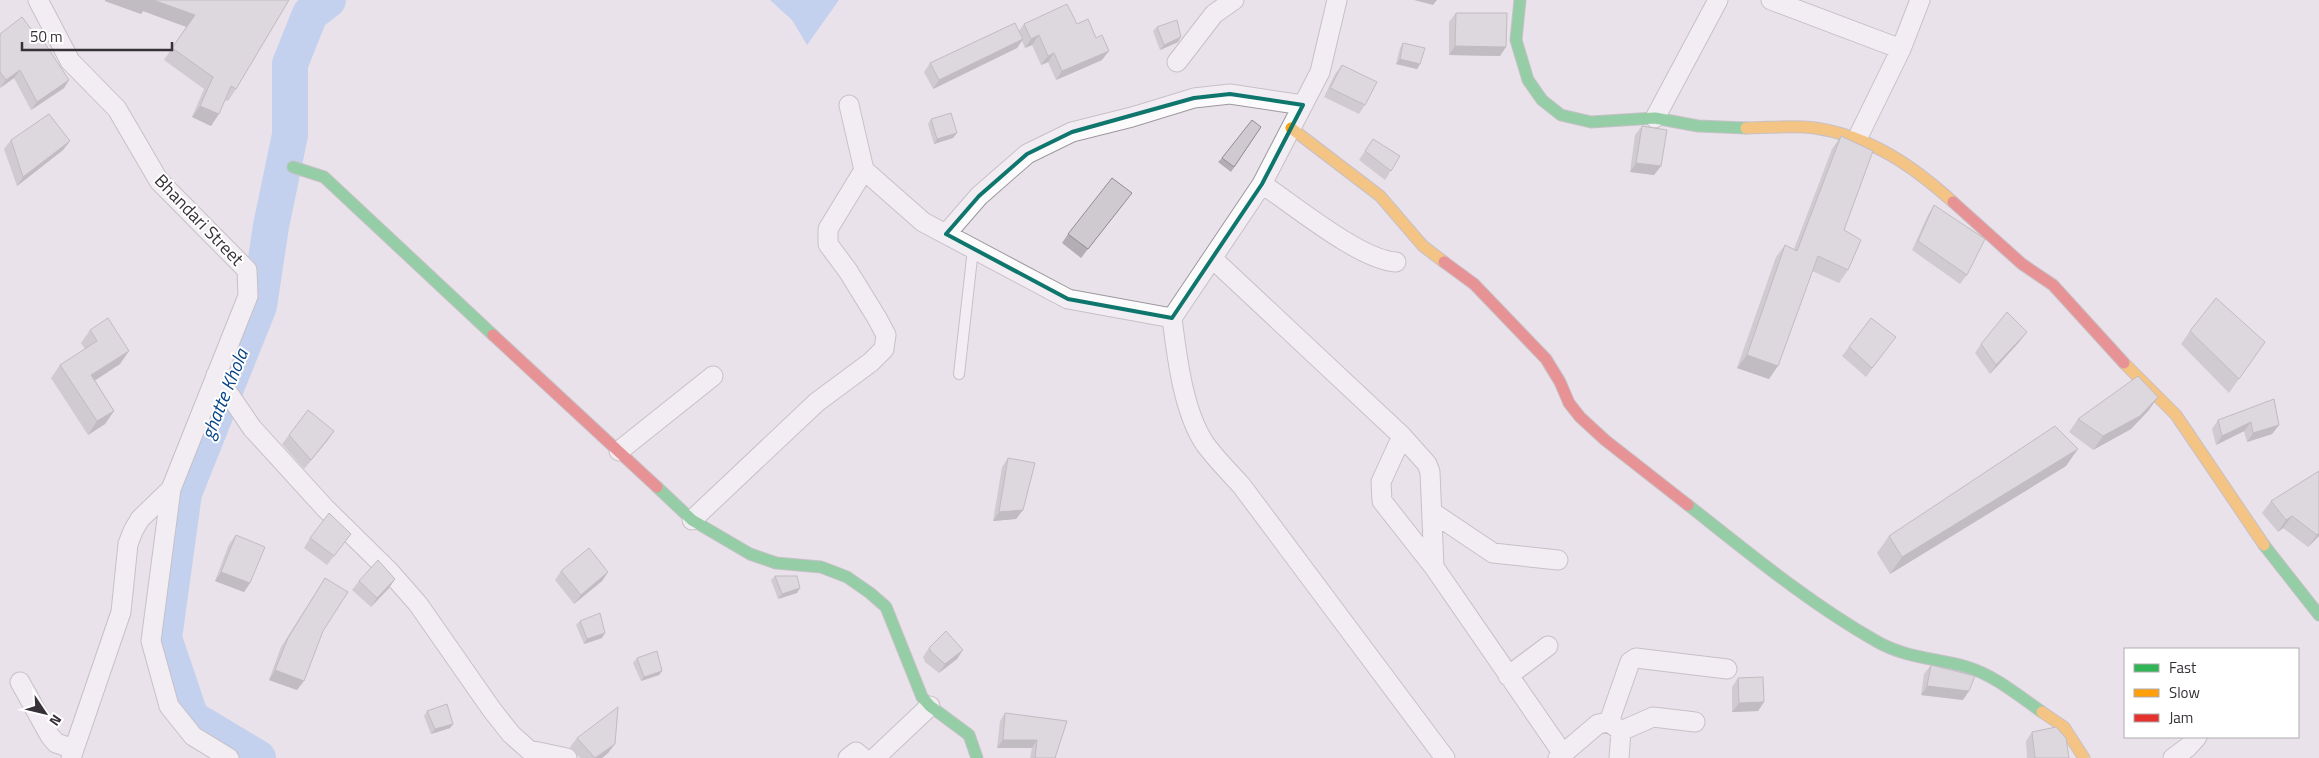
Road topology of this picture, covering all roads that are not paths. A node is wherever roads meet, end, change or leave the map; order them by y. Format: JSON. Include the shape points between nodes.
{"nodes":[{"id":1,"x":38,"y":0,"type":"edge"},
{"id":2,"x":1234,"y":0,"type":"edge"},
{"id":3,"x":1337,"y":0,"type":"edge"},
{"id":4,"x":1520,"y":0,"type":"edge"},
{"id":5,"x":1718,"y":0,"type":"edge"},
{"id":6,"x":1771,"y":0,"type":"edge"},
{"id":7,"x":1920,"y":0,"type":"edge"},
{"id":8,"x":1901,"y":49,"type":"junction"},
{"id":9,"x":1177,"y":62,"type":"dead end"},
{"id":10,"x":849,"y":106,"type":"dead end"},
{"id":11,"x":1303,"y":106,"type":"junction"},
{"id":12,"x":1655,"y":118,"type":"junction"},
{"id":13,"x":1291,"y":128,"type":"junction"},
{"id":14,"x":1857,"y":138,"type":"junction"},
{"id":15,"x":293,"y":167,"type":"dead end"},
{"id":16,"x":864,"y":170,"type":"junction"},
{"id":17,"x":1262,"y":184,"type":"junction"},
{"id":18,"x":946,"y":234,"type":"junction"},
{"id":19,"x":974,"y":249,"type":"junction"},
{"id":20,"x":1213,"y":259,"type":"junction"},
{"id":21,"x":1396,"y":262,"type":"dead end"},
{"id":22,"x":1172,"y":318,"type":"junction"},
{"id":23,"x":958,"y":374,"type":"dead end"},
{"id":24,"x":216,"y":375,"type":"junction"},
{"id":25,"x":713,"y":376,"type":"dead end"},
{"id":26,"x":1402,"y":436,"type":"junction"},
{"id":27,"x":618,"y":451,"type":"junction"},
{"id":28,"x":171,"y":488,"type":"junction"},
{"id":29,"x":1432,"y":512,"type":"junction"},
{"id":30,"x":692,"y":520,"type":"junction"},
{"id":31,"x":1558,"y":560,"type":"dead end"},
{"id":32,"x":1434,"y":567,"type":"junction"},
{"id":33,"x":2319,"y":615,"type":"edge"},
{"id":34,"x":1548,"y":646,"type":"dead end"},
{"id":35,"x":1727,"y":669,"type":"dead end"},
{"id":36,"x":1508,"y":676,"type":"junction"},
{"id":37,"x":20,"y":682,"type":"dead end"},
{"id":38,"x":935,"y":710,"type":"junction"},
{"id":39,"x":1695,"y":722,"type":"dead end"},
{"id":40,"x":1615,"y":727,"type":"junction"},
{"id":41,"x":2196,"y":738,"type":"edge"},
{"id":42,"x":73,"y":754,"type":"edge"},
{"id":43,"x":1560,"y":756,"type":"edge"},
{"id":44,"x":229,"y":758,"type":"edge"},
{"id":45,"x":567,"y":758,"type":"edge"},
{"id":46,"x":848,"y":758,"type":"edge"},
{"id":47,"x":863,"y":758,"type":"edge"},
{"id":48,"x":875,"y":758,"type":"edge"},
{"id":49,"x":891,"y":758,"type":"edge"},
{"id":50,"x":977,"y":758,"type":"edge"},
{"id":51,"x":1446,"y":758,"type":"edge"},
{"id":52,"x":1619,"y":758,"type":"edge"},
{"id":53,"x":2084,"y":758,"type":"edge"},
{"id":54,"x":2172,"y":758,"type":"edge"}],
"edges":[{"from":1,"to":24,"type":"street","name":"Bhandari Street","via":[[70,61],[117,109],[158,181],[247,270],[248,296]]},
{"from":2,"to":9,"type":"street","via":[[1214,14]]},
{"from":3,"to":11,"type":"street","via":[[1320,72]]},
{"from":4,"to":12,"type":"street","via":[[1516,40],[1528,80],[1542,100],[1561,115],[1591,122]]},
{"from":5,"to":12,"type":"street"},
{"from":6,"to":8,"type":"street"},
{"from":7,"to":8,"type":"street"},
{"from":8,"to":14,"type":"street"},
{"from":10,"to":16,"type":"street"},
{"from":11,"to":13,"type":"street"},
{"from":11,"to":18,"type":"street","via":[[1230,94],[1194,98],[1132,118],[1072,132],[1027,154],[979,196]]},
{"from":12,"to":14,"type":"street","via":[[1725,128],[1815,128]]},
{"from":13,"to":17,"type":"street"},
{"from":13,"to":53,"type":"street","via":[[1380,196],[1423,246],[1474,284],[1546,359],[1569,403],[1605,440],[1780,578],[1878,642],[1907,654],[1968,668],[1995,680],[2064,728]]},
{"from":14,"to":33,"type":"street","via":[[1902,160],[2071,303],[2104,343],[2176,415],[2263,543]]},
{"from":15,"to":27,"type":"street","via":[[324,176]]},
{"from":16,"to":18,"type":"street","via":[[923,222]]},
{"from":16,"to":30,"type":"street","via":[[828,229],[828,244],[877,318],[886,335],[884,349],[817,402]]},
{"from":17,"to":20,"type":"street"},
{"from":17,"to":21,"type":"street","via":[[1364,253]]},
{"from":18,"to":19,"type":"street"},
{"from":19,"to":22,"type":"street","via":[[1068,299]]},
{"from":19,"to":23,"type":"lane"},
{"from":20,"to":22,"type":"street"},
{"from":20,"to":26,"type":"street"},
{"from":22,"to":51,"type":"street","via":[[1191,414],[1204,443],[1241,485]]},
{"from":24,"to":28,"type":"street","name":"Bhandari Street"},
{"from":24,"to":45,"type":"street","via":[[252,428],[418,604],[511,734],[529,750]]},
{"from":25,"to":27,"type":"street"},
{"from":26,"to":29,"type":"street","via":[[1427,464]]},
{"from":26,"to":32,"type":"street","via":[[1381,482],[1382,501]]},
{"from":27,"to":30,"type":"street"},
{"from":28,"to":42,"type":"street","via":[[132,531],[121,612]]},
{"from":28,"to":44,"type":"street","name":"Bhandari Street","via":[[151,641],[169,706],[193,736]]},
{"from":29,"to":31,"type":"street","via":[[1493,553]]},
{"from":29,"to":32,"type":"street"},
{"from":30,"to":38,"type":"street","via":[[750,554],[776,563],[821,568],[847,577],[870,593],[886,607],[922,697]]},
{"from":32,"to":36,"type":"street"},
{"from":34,"to":36,"type":"street"},
{"from":35,"to":40,"type":"street","via":[[1636,658],[1630,662]]},
{"from":36,"to":43,"type":"street"},
{"from":37,"to":42,"type":"street","via":[[50,736]]},
{"from":38,"to":48,"type":"street"},
{"from":38,"to":49,"type":"street"},
{"from":38,"to":50,"type":"street","via":[[969,735]]},
{"from":39,"to":40,"type":"street","via":[[1654,717]]},
{"from":40,"to":43,"type":"street","via":[[1598,724]]},
{"from":40,"to":52,"type":"street"},
{"from":41,"to":54,"type":"street"},
{"from":46,"to":47,"type":"street","via":[[856,752]]}]}
